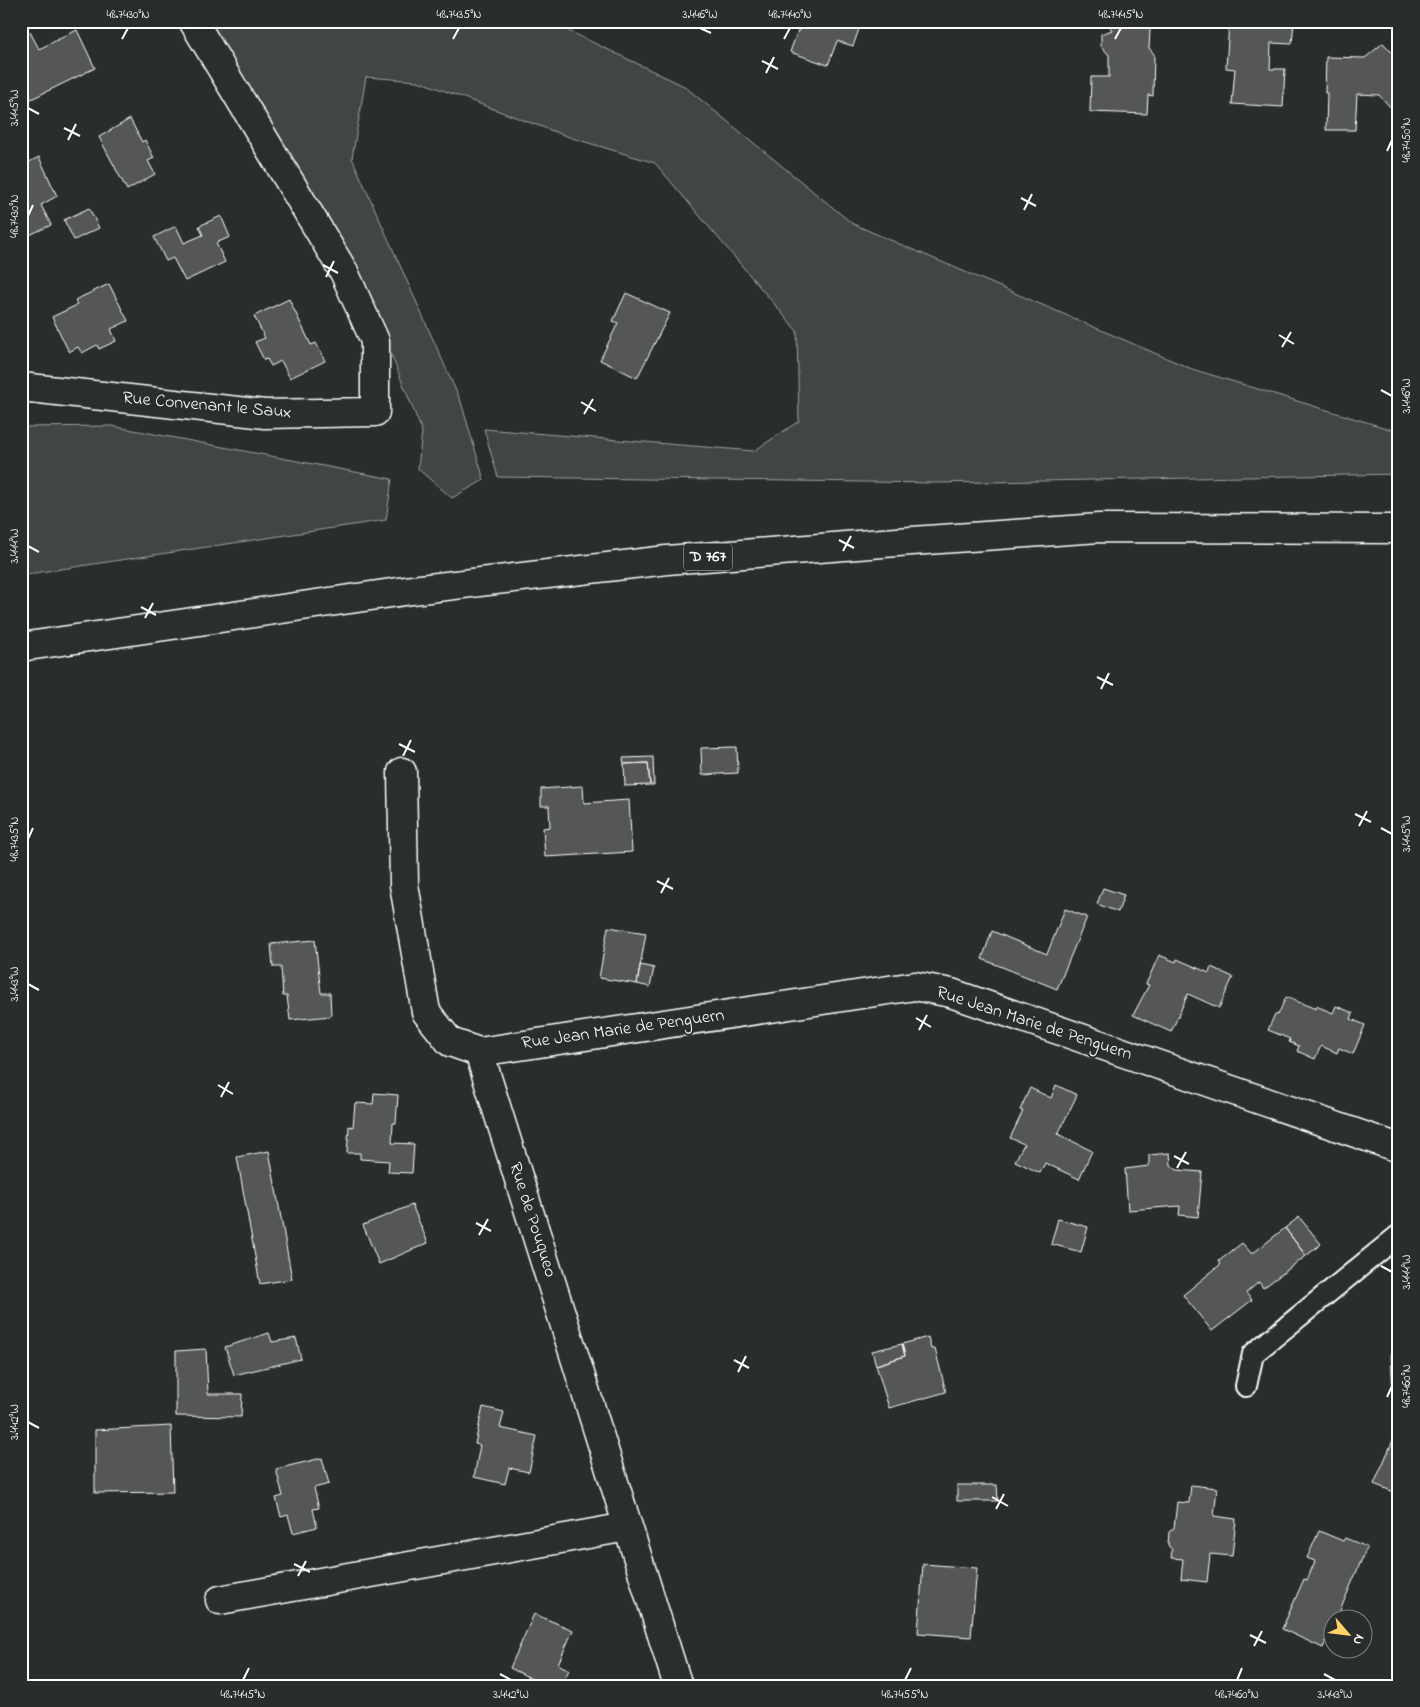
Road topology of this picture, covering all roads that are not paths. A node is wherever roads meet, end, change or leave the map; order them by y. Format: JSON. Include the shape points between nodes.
{"nodes":[{"id":1,"x":193,"y":21,"type":"edge"},
{"id":2,"x":21,"y":387,"type":"edge"},
{"id":3,"x":1399,"y":529,"type":"edge"},
{"id":4,"x":21,"y":647,"type":"edge"},
{"id":5,"x":402,"y":772,"type":"dead end"},
{"id":6,"x":479,"y":1052,"type":"junction"},
{"id":7,"x":1399,"y":1148,"type":"edge"},
{"id":8,"x":1399,"y":1235,"type":"edge"},
{"id":9,"x":1246,"y":1386,"type":"dead end"},
{"id":10,"x":627,"y":1526,"type":"junction"},
{"id":11,"x":220,"y":1600,"type":"dead end"},
{"id":12,"x":678,"y":1686,"type":"edge"}],
"edges":[{"from":1,"to":2,"type":"street","name":"Rue Convenant le Saux","via":[[344,272],[375,341],[375,412],[265,414]]},
{"from":3,"to":4,"type":"street","number":"D 767","via":[[1099,528],[883,542],[677,560],[412,590]]},
{"from":5,"to":6,"type":"street","via":[[404,885],[426,1012],[450,1042]]},
{"from":6,"to":7,"type":"street","name":"Rue Jean Marie de Penguern","via":[[915,986],[951,993]]},
{"from":6,"to":10,"type":"street","name":"Rue de Pouqueo"},
{"from":8,"to":9,"type":"lane","via":[[1254,1354]]},
{"from":10,"to":11,"type":"street"},
{"from":10,"to":12,"type":"street","name":"Rue de Pouqueo"}]}
